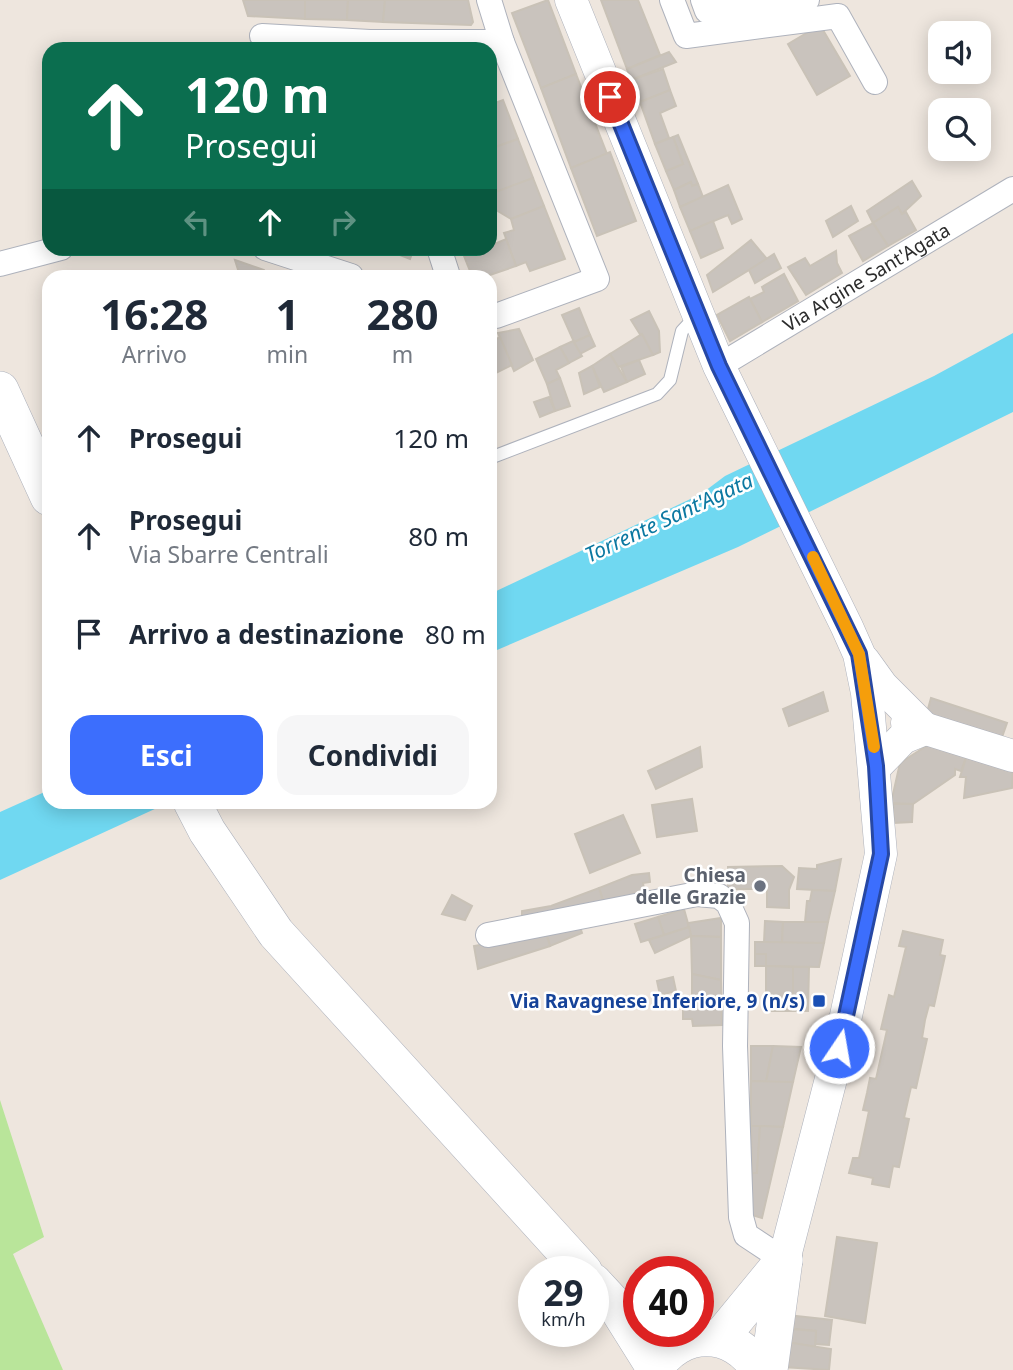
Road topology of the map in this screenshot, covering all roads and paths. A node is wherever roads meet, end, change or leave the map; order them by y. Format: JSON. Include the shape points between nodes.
{"nodes":[{"id":1,"x":489,"y":0,"type":"edge"},
{"id":2,"x":571,"y":0,"type":"edge"},
{"id":3,"x":672,"y":0,"type":"edge"},
{"id":4,"x":703,"y":0,"type":"edge"},
{"id":5,"x":807,"y":0,"type":"edge"},
{"id":6,"x":262,"y":36,"type":"dead end"},
{"id":7,"x":327,"y":42,"type":"edge"},
{"id":8,"x":497,"y":42,"type":"edge"},
{"id":9,"x":502,"y":42,"type":"junction"},
{"id":10,"x":875,"y":82,"type":"dead end"},
{"id":11,"x":1013,"y":190,"type":"edge"},
{"id":12,"x":42,"y":253,"type":"edge"},
{"id":13,"x":290,"y":256,"type":"edge"},
{"id":14,"x":0,"y":264,"type":"edge"},
{"id":15,"x":333,"y":270,"type":"edge"},
{"id":16,"x":497,"y":314,"type":"edge"},
{"id":17,"x":697,"y":316,"type":"junction"},
{"id":18,"x":721,"y":371,"type":"junction"},
{"id":19,"x":0,"y":390,"type":"edge"},
{"id":20,"x":497,"y":455,"type":"edge"},
{"id":21,"x":42,"y":482,"type":"edge"},
{"id":22,"x":853,"y":641,"type":"junction"},
{"id":23,"x":869,"y":711,"type":"junction"},
{"id":24,"x":925,"y":729,"type":"junction"},
{"id":25,"x":1013,"y":756,"type":"edge"},
{"id":26,"x":876,"y":766,"type":"junction"},
{"id":27,"x":199,"y":816,"type":"edge"},
{"id":28,"x":488,"y":935,"type":"dead end"},
{"id":29,"x":569,"y":1256,"type":"edge"},
{"id":30,"x":784,"y":1260,"type":"junction"},
{"id":31,"x":609,"y":1297,"type":"edge"},
{"id":32,"x":623,"y":1310,"type":"edge"},
{"id":33,"x":714,"y":1338,"type":"edge"},
{"id":34,"x":720,"y":1338,"type":"junction"},
{"id":35,"x":644,"y":1347,"type":"edge"},
{"id":36,"x":668,"y":1347,"type":"edge"},
{"id":37,"x":655,"y":1369,"type":"edge"},
{"id":38,"x":760,"y":1370,"type":"edge"},
{"id":39,"x":769,"y":1370,"type":"edge"}],
"edges":[{"from":1,"to":9,"type":"street"},
{"from":2,"to":17,"type":"street"},
{"from":3,"to":10,"type":"street","via":[[686,36],[838,16]]},
{"from":4,"to":5,"type":"street","via":[[707,11]]},
{"from":6,"to":7,"type":"street"},
{"from":8,"to":9,"type":"street"},
{"from":9,"to":16,"type":"street","via":[[597,279]]},
{"from":11,"to":18,"type":"street","name":"Via Argine Sant'Agata"},
{"from":12,"to":14,"type":"street"},
{"from":13,"to":15,"type":"street"},
{"from":17,"to":18,"type":"street"},
{"from":17,"to":20,"type":"lane","via":[[682,331],[670,380],[657,394]]},
{"from":18,"to":22,"type":"street"},
{"from":19,"to":21,"type":"main road"},
{"from":22,"to":23,"type":"street"},
{"from":22,"to":24,"type":"street","via":[[882,686]]},
{"from":23,"to":24,"type":"street"},
{"from":23,"to":26,"type":"street"},
{"from":24,"to":25,"type":"street"},
{"from":24,"to":26,"type":"street","via":[[903,738]]},
{"from":26,"to":30,"type":"street","via":[[881,854],[839,1048]]},
{"from":27,"to":29,"type":"main road","via":[[276,933]]},
{"from":28,"to":30,"type":"street","via":[[697,894],[719,896],[728,903],[737,923],[735,1046],[741,1217],[746,1235]]},
{"from":30,"to":34,"type":"main road"},
{"from":30,"to":39,"type":"main road"},
{"from":31,"to":32,"type":"main road"},
{"from":33,"to":34,"type":"main road"},
{"from":34,"to":38,"type":"main road","via":[[752,1357]]},
{"from":35,"to":37,"type":"main road"},
{"from":36,"to":37,"type":"main road"}]}
